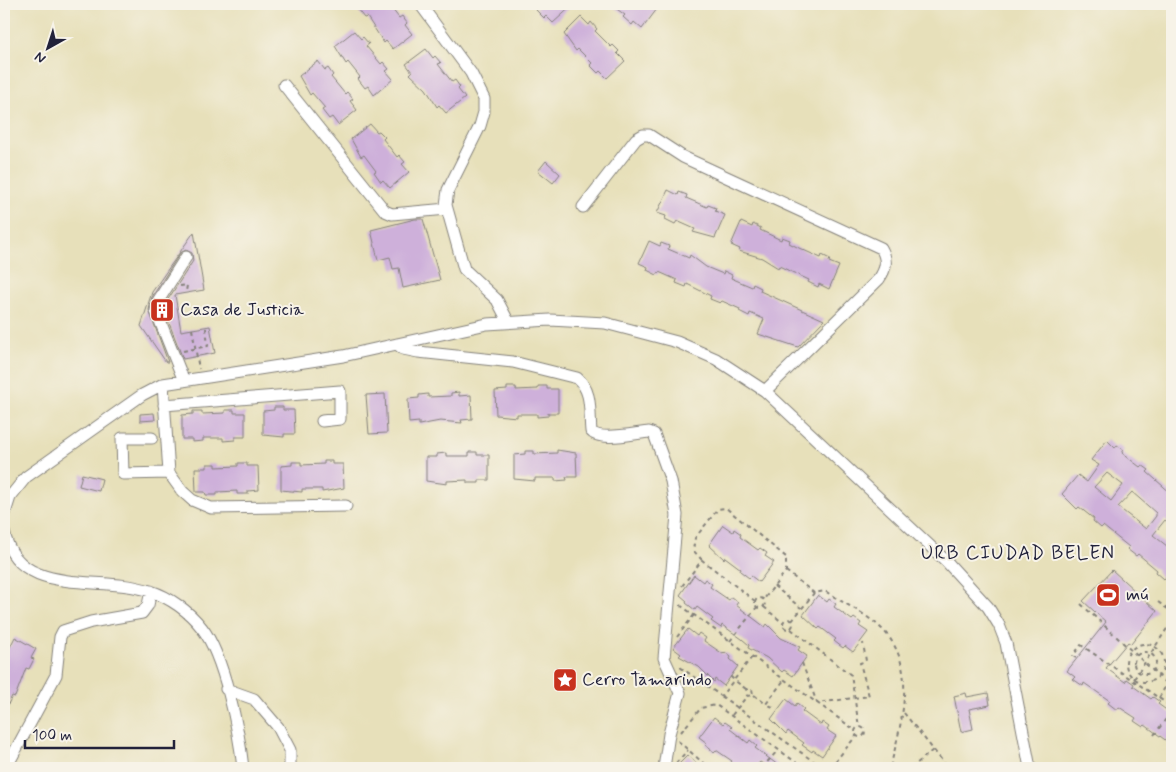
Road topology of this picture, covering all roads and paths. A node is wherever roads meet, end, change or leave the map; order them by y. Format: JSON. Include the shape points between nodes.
{"nodes":[{"id":1,"x":420,"y":4,"type":"edge"},
{"id":2,"x":284,"y":85,"type":"dead end"},
{"id":3,"x":583,"y":206,"type":"dead end"},
{"id":4,"x":447,"y":209,"type":"junction"},
{"id":5,"x":186,"y":257,"type":"dead end"},
{"id":6,"x":176,"y":287,"type":"dead end"},
{"id":7,"x":186,"y":292,"type":"dead end"},
{"id":8,"x":168,"y":299,"type":"dead end"},
{"id":9,"x":508,"y":321,"type":"junction"},
{"id":10,"x":171,"y":323,"type":"dead end"},
{"id":11,"x":206,"y":328,"type":"dead end"},
{"id":12,"x":192,"y":329,"type":"dead end"},
{"id":13,"x":398,"y":344,"type":"junction"},
{"id":14,"x":194,"y":348,"type":"junction"},
{"id":15,"x":177,"y":350,"type":"dead end"},
{"id":16,"x":201,"y":378,"type":"junction"},
{"id":17,"x":184,"y":381,"type":"junction"},
{"id":18,"x":162,"y":384,"type":"junction"},
{"id":19,"x":765,"y":391,"type":"junction"},
{"id":20,"x":164,"y":405,"type":"junction"},
{"id":21,"x":322,"y":421,"type":"dead end"},
{"id":22,"x":152,"y":438,"type":"dead end"},
{"id":23,"x":169,"y":473,"type":"junction"},
{"id":24,"x":346,"y":506,"type":"dead end"},
{"id":25,"x":4,"y":516,"type":"edge"},
{"id":26,"x":4,"y":532,"type":"edge"},
{"id":27,"x":702,"y":560,"type":"junction"},
{"id":28,"x":786,"y":571,"type":"junction"},
{"id":29,"x":774,"y":586,"type":"junction"},
{"id":30,"x":151,"y":591,"type":"junction"},
{"id":31,"x":678,"y":591,"type":"dead end"},
{"id":32,"x":814,"y":593,"type":"junction"},
{"id":33,"x":764,"y":599,"type":"junction"},
{"id":34,"x":755,"y":601,"type":"junction"},
{"id":35,"x":676,"y":602,"type":"dead end"},
{"id":36,"x":1158,"y":602,"type":"dead end"},
{"id":37,"x":1081,"y":604,"type":"dead end"},
{"id":38,"x":763,"y":607,"type":"junction"},
{"id":39,"x":757,"y":608,"type":"junction"},
{"id":40,"x":802,"y":608,"type":"junction"},
{"id":41,"x":1172,"y":612,"type":"edge"},
{"id":42,"x":694,"y":615,"type":"junction"},
{"id":43,"x":792,"y":621,"type":"junction"},
{"id":44,"x":1172,"y":621,"type":"edge"},
{"id":45,"x":784,"y":623,"type":"junction"},
{"id":46,"x":791,"y":629,"type":"junction"},
{"id":47,"x":730,"y":641,"type":"junction"},
{"id":48,"x":862,"y":643,"type":"dead end"},
{"id":49,"x":673,"y":644,"type":"dead end"},
{"id":50,"x":1155,"y":646,"type":"junction"},
{"id":51,"x":1130,"y":650,"type":"junction"},
{"id":52,"x":1151,"y":653,"type":"junction"},
{"id":53,"x":1136,"y":655,"type":"junction"},
{"id":54,"x":753,"y":657,"type":"junction"},
{"id":55,"x":1076,"y":658,"type":"dead end"},
{"id":56,"x":802,"y":663,"type":"dead end"},
{"id":57,"x":1144,"y":663,"type":"junction"},
{"id":58,"x":676,"y":664,"type":"dead end"},
{"id":59,"x":1153,"y":671,"type":"junction"},
{"id":60,"x":1138,"y":672,"type":"junction"},
{"id":61,"x":1172,"y":674,"type":"edge"},
{"id":62,"x":730,"y":676,"type":"dead end"},
{"id":63,"x":1159,"y":676,"type":"junction"},
{"id":64,"x":734,"y":680,"type":"junction"},
{"id":65,"x":784,"y":680,"type":"junction"},
{"id":66,"x":1133,"y":680,"type":"junction"},
{"id":67,"x":1167,"y":684,"type":"junction"},
{"id":68,"x":1172,"y":688,"type":"edge"},
{"id":69,"x":226,"y":689,"type":"junction"},
{"id":70,"x":746,"y":690,"type":"junction"},
{"id":71,"x":753,"y":695,"type":"junction"},
{"id":72,"x":721,"y":696,"type":"junction"},
{"id":73,"x":747,"y":696,"type":"junction"},
{"id":74,"x":854,"y":698,"type":"junction"},
{"id":75,"x":1159,"y":698,"type":"junction"},
{"id":76,"x":817,"y":703,"type":"junction"},
{"id":77,"x":766,"y":704,"type":"junction"},
{"id":78,"x":773,"y":707,"type":"dead end"},
{"id":79,"x":1172,"y":707,"type":"edge"},
{"id":80,"x":738,"y":708,"type":"junction"},
{"id":81,"x":1172,"y":711,"type":"edge"},
{"id":82,"x":904,"y":713,"type":"junction"},
{"id":83,"x":732,"y":716,"type":"junction"},
{"id":84,"x":859,"y":727,"type":"junction"},
{"id":85,"x":855,"y":730,"type":"junction"},
{"id":86,"x":680,"y":732,"type":"dead end"},
{"id":87,"x":1154,"y":735,"type":"dead end"},
{"id":88,"x":856,"y":736,"type":"junction"},
{"id":89,"x":675,"y":739,"type":"dead end"},
{"id":90,"x":688,"y":750,"type":"junction"},
{"id":91,"x":778,"y":750,"type":"junction"},
{"id":92,"x":933,"y":750,"type":"junction"},
{"id":93,"x":6,"y":768,"type":"edge"},
{"id":94,"x":243,"y":768,"type":"edge"},
{"id":95,"x":290,"y":768,"type":"edge"},
{"id":96,"x":664,"y":768,"type":"edge"},
{"id":97,"x":672,"y":768,"type":"edge"},
{"id":98,"x":709,"y":768,"type":"edge"},
{"id":99,"x":762,"y":768,"type":"edge"},
{"id":100,"x":804,"y":768,"type":"edge"},
{"id":101,"x":824,"y":768,"type":"edge"},
{"id":102,"x":830,"y":768,"type":"edge"},
{"id":103,"x":890,"y":768,"type":"edge"},
{"id":104,"x":911,"y":768,"type":"edge"},
{"id":105,"x":948,"y":768,"type":"edge"},
{"id":106,"x":1030,"y":768,"type":"edge"}],
"edges":[{"from":1,"to":4,"type":"street","via":[[471,73],[485,103],[480,126],[448,190]]},
{"from":2,"to":4,"type":"street","via":[[384,211],[392,214]]},
{"from":3,"to":19,"type":"street","via":[[636,139],[649,135],[683,157],[880,248],[886,263],[884,272]]},
{"from":4,"to":9,"type":"street","via":[[464,269],[497,300]]},
{"from":5,"to":17,"type":"street","via":[[158,301],[156,311]]},
{"from":6,"to":7,"type":"path","via":[[186,285]]},
{"from":8,"to":10,"type":"path"},
{"from":9,"to":13,"type":"street"},
{"from":9,"to":19,"type":"street","via":[[605,323],[656,335],[716,359]]},
{"from":11,"to":14,"type":"path","via":[[208,346]]},
{"from":12,"to":14,"type":"path"},
{"from":13,"to":16,"type":"street"},
{"from":13,"to":96,"type":"street","via":[[403,349],[418,352],[513,362],[577,378],[588,392],[593,434],[602,437],[654,434],[671,481],[676,515],[664,658],[680,693]]},
{"from":14,"to":15,"type":"path"},
{"from":14,"to":16,"type":"path"},
{"from":16,"to":17,"type":"street"},
{"from":17,"to":18,"type":"street"},
{"from":18,"to":20,"type":"street"},
{"from":18,"to":25,"type":"street","via":[[26,478],[10,497]]},
{"from":19,"to":106,"type":"street","via":[[948,562],[988,607],[1006,643]]},
{"from":20,"to":21,"type":"street","via":[[340,391],[340,419]]},
{"from":20,"to":23,"type":"street"},
{"from":22,"to":23,"type":"street","via":[[122,438],[123,474]]},
{"from":23,"to":24,"type":"street","via":[[192,500],[211,508]]},
{"from":26,"to":30,"type":"street","via":[[14,557],[36,574]]},
{"from":27,"to":28,"type":"path","via":[[693,550],[695,538],[718,508],[726,508],[786,557]]},
{"from":27,"to":31,"type":"path"},
{"from":27,"to":34,"type":"path"},
{"from":28,"to":29,"type":"path"},
{"from":28,"to":32,"type":"path"},
{"from":29,"to":33,"type":"path"},
{"from":29,"to":40,"type":"path"},
{"from":30,"to":69,"type":"street","via":[[178,605],[201,626],[210,640]]},
{"from":30,"to":93,"type":"street","via":[[148,605],[142,613],[91,622],[63,631],[56,675]]},
{"from":32,"to":40,"type":"path"},
{"from":32,"to":82,"type":"path","via":[[825,591],[883,630],[902,660]]},
{"from":33,"to":34,"type":"path"},
{"from":33,"to":38,"type":"path"},
{"from":34,"to":39,"type":"path"},
{"from":35,"to":42,"type":"path"},
{"from":36,"to":41,"type":"path"},
{"from":37,"to":51,"type":"path"},
{"from":38,"to":39,"type":"path"},
{"from":38,"to":45,"type":"path"},
{"from":39,"to":47,"type":"path"},
{"from":40,"to":43,"type":"path"},
{"from":42,"to":47,"type":"path"},
{"from":42,"to":49,"type":"path"},
{"from":43,"to":45,"type":"path","via":[[788,619]]},
{"from":43,"to":46,"type":"path"},
{"from":44,"to":50,"type":"path"},
{"from":45,"to":46,"type":"path","via":[[784,628]]},
{"from":46,"to":74,"type":"path","via":[[851,675]]},
{"from":47,"to":54,"type":"path"},
{"from":48,"to":74,"type":"path","via":[[866,661],[860,663],[870,696]]},
{"from":50,"to":51,"type":"path","via":[[1142,643]]},
{"from":50,"to":52,"type":"path"},
{"from":50,"to":63,"type":"path","via":[[1164,664]]},
{"from":51,"to":53,"type":"path"},
{"from":51,"to":66,"type":"path","via":[[1125,665]]},
{"from":52,"to":53,"type":"path","via":[[1143,651]]},
{"from":52,"to":57,"type":"path"},
{"from":52,"to":59,"type":"path","via":[[1156,662]]},
{"from":53,"to":57,"type":"path"},
{"from":53,"to":60,"type":"path","via":[[1133,662]]},
{"from":54,"to":64,"type":"path"},
{"from":54,"to":65,"type":"path"},
{"from":55,"to":66,"type":"path","via":[[1073,656],[1081,646]]},
{"from":56,"to":76,"type":"path"},
{"from":57,"to":59,"type":"path"},
{"from":57,"to":60,"type":"path"},
{"from":58,"to":72,"type":"path"},
{"from":59,"to":60,"type":"path","via":[[1144,675]]},
{"from":59,"to":63,"type":"path"},
{"from":60,"to":66,"type":"path"},
{"from":61,"to":67,"type":"path"},
{"from":62,"to":64,"type":"path"},
{"from":63,"to":66,"type":"path","via":[[1150,682]]},
{"from":63,"to":67,"type":"path"},
{"from":64,"to":70,"type":"path"},
{"from":64,"to":72,"type":"path"},
{"from":65,"to":76,"type":"path"},
{"from":65,"to":77,"type":"path"},
{"from":66,"to":75,"type":"path"},
{"from":67,"to":68,"type":"path"},
{"from":67,"to":75,"type":"path"},
{"from":69,"to":94,"type":"street"},
{"from":69,"to":95,"type":"street","via":[[254,699],[278,727],[290,750]]},
{"from":70,"to":71,"type":"path","via":[[752,688]]},
{"from":70,"to":73,"type":"path"},
{"from":71,"to":73,"type":"path"},
{"from":71,"to":77,"type":"path"},
{"from":72,"to":80,"type":"path"},
{"from":73,"to":80,"type":"path"},
{"from":74,"to":76,"type":"path"},
{"from":74,"to":84,"type":"path"},
{"from":75,"to":79,"type":"path"},
{"from":76,"to":85,"type":"path"},
{"from":77,"to":78,"type":"path"},
{"from":80,"to":83,"type":"path"},
{"from":80,"to":101,"type":"path"},
{"from":81,"to":87,"type":"path"},
{"from":82,"to":92,"type":"path"},
{"from":82,"to":103,"type":"path"},
{"from":83,"to":86,"type":"path","via":[[716,705],[701,708]]},
{"from":83,"to":91,"type":"path"},
{"from":84,"to":85,"type":"path"},
{"from":84,"to":88,"type":"path","via":[[865,734]]},
{"from":85,"to":88,"type":"path"},
{"from":88,"to":102,"type":"path"},
{"from":89,"to":90,"type":"path"},
{"from":90,"to":97,"type":"path"},
{"from":90,"to":98,"type":"path"},
{"from":91,"to":99,"type":"path"},
{"from":91,"to":100,"type":"path"},
{"from":92,"to":104,"type":"path"},
{"from":92,"to":105,"type":"path"}]}
